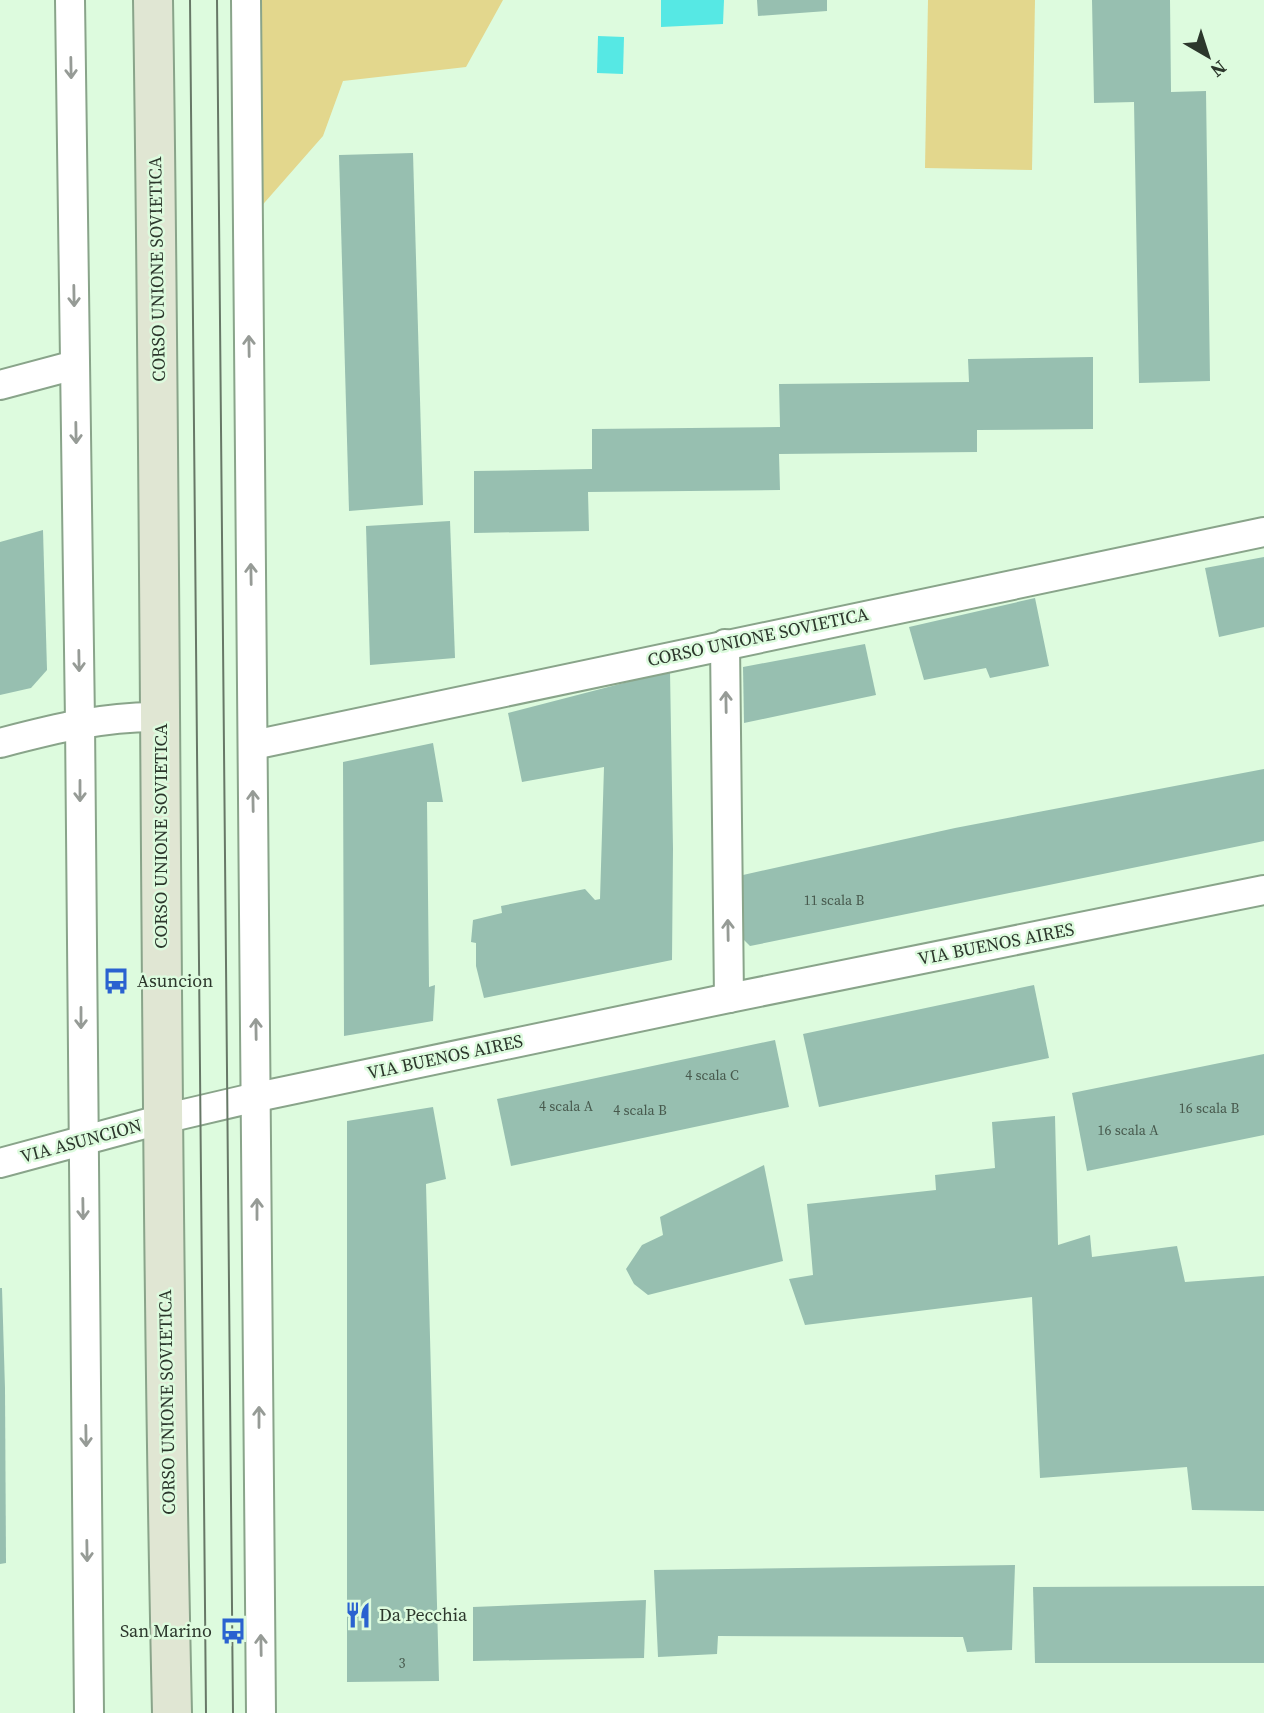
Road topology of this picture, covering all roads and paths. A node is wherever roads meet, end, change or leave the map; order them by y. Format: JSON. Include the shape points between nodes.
{"nodes":[{"id":1,"x":70,"y":0,"type":"edge"},
{"id":2,"x":153,"y":0,"type":"edge"},
{"id":3,"x":246,"y":0,"type":"edge"},
{"id":4,"x":75,"y":365,"type":"junction"},
{"id":5,"x":0,"y":385,"type":"edge"},
{"id":6,"x":1264,"y":532,"type":"edge"},
{"id":7,"x":725,"y":644,"type":"junction"},
{"id":8,"x":160,"y":717,"type":"junction"},
{"id":9,"x":80,"y":722,"type":"junction"},
{"id":10,"x":0,"y":743,"type":"edge"},
{"id":11,"x":253,"y":745,"type":"junction"},
{"id":12,"x":1264,"y":890,"type":"edge"},
{"id":13,"x":729,"y":998,"type":"junction"},
{"id":14,"x":257,"y":1097,"type":"junction"},
{"id":15,"x":163,"y":1119,"type":"junction"},
{"id":16,"x":82,"y":1140,"type":"junction"},
{"id":17,"x":0,"y":1163,"type":"edge"},
{"id":18,"x":89,"y":1713,"type":"edge"},
{"id":19,"x":172,"y":1713,"type":"edge"},
{"id":20,"x":261,"y":1713,"type":"edge"}],
"edges":[{"from":1,"to":4,"type":"street","one_way":true},
{"from":2,"to":8,"type":"main road","name":"CORSO UNIONE SOVIETICA"},
{"from":11,"to":3,"type":"street","one_way":true},
{"from":4,"to":5,"type":"street"},
{"from":4,"to":9,"type":"street","one_way":true},
{"from":6,"to":7,"type":"street","name":"CORSO UNIONE SOVIETICA"},
{"from":7,"to":11,"type":"street","name":"CORSO UNIONE SOVIETICA"},
{"from":13,"to":7,"type":"street","one_way":true},
{"from":8,"to":9,"type":"street"},
{"from":8,"to":15,"type":"main road","name":"CORSO UNIONE SOVIETICA"},
{"from":9,"to":10,"type":"street"},
{"from":9,"to":16,"type":"street","one_way":true},
{"from":14,"to":11,"type":"street","one_way":true},
{"from":12,"to":13,"type":"street","name":"VIA BUENOS AIRES"},
{"from":13,"to":14,"type":"street","name":"VIA BUENOS AIRES"},
{"from":14,"to":15,"type":"street","name":"VIA BUENOS AIRES"},
{"from":20,"to":14,"type":"street","one_way":true},
{"from":15,"to":16,"type":"street","name":"VIA ASUNCION"},
{"from":15,"to":19,"type":"main road","name":"CORSO UNIONE SOVIETICA"},
{"from":16,"to":17,"type":"street","name":"VIA ASUNCION"},
{"from":16,"to":18,"type":"street","one_way":true}]}
